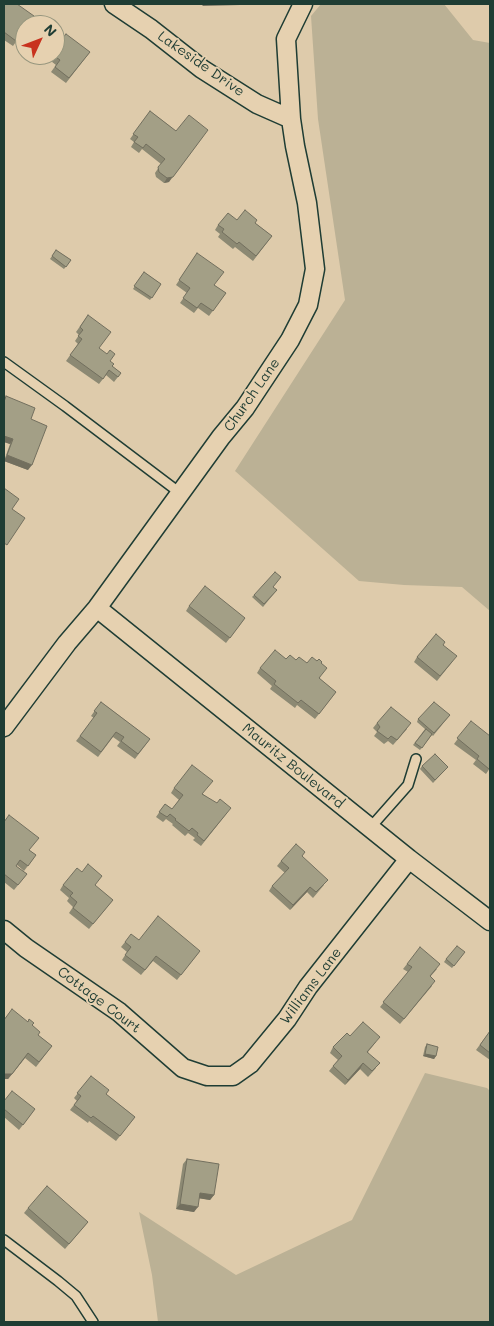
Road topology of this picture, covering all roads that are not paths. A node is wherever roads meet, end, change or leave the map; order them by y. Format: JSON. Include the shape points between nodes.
{"nodes":[{"id":1,"x":114,"y":4,"type":"edge"},
{"id":2,"x":303,"y":4,"type":"edge"},
{"id":3,"x":291,"y":119,"type":"junction"},
{"id":4,"x":4,"y":362,"type":"edge"},
{"id":5,"x":180,"y":493,"type":"junction"},
{"id":6,"x":97,"y":608,"type":"junction"},
{"id":7,"x":4,"y":727,"type":"edge"},
{"id":8,"x":416,"y":759,"type":"dead end"},
{"id":9,"x":370,"y":828,"type":"junction"},
{"id":10,"x":409,"y":859,"type":"junction"},
{"id":11,"x":490,"y":921,"type":"edge"},
{"id":12,"x":4,"y":930,"type":"edge"},
{"id":13,"x":193,"y":1071,"type":"joint"},
{"id":14,"x":4,"y":1240,"type":"edge"},
{"id":15,"x":93,"y":1322,"type":"edge"}],
"edges":[{"from":1,"to":3,"type":"street","name":"Lakeside Drive","via":[[202,69],[257,104]]},
{"from":2,"to":3,"type":"street","name":"Church Lane","via":[[286,39]]},
{"from":3,"to":5,"type":"street","name":"Church Lane","via":[[307,203],[315,269],[308,305],[290,340],[245,408]]},
{"from":4,"to":5,"type":"lane"},
{"from":5,"to":6,"type":"street","name":"Church Lane"},
{"from":6,"to":7,"type":"street","name":"Church Lane"},
{"from":6,"to":9,"type":"street","name":"Mauritz Boulevard"},
{"from":8,"to":9,"type":"lane","via":[[408,785]]},
{"from":9,"to":10,"type":"street","name":"Mauritz Boulevard"},
{"from":10,"to":11,"type":"street","name":"Mauritz Boulevard"},
{"from":10,"to":13,"type":"street","name":"Williams Lane","via":[[250,1064],[233,1076],[207,1076]]},
{"from":12,"to":13,"type":"street","name":"Cottage Court","via":[[119,1012],[183,1068]]},
{"from":14,"to":15,"type":"lane","via":[[76,1296]]}]}
